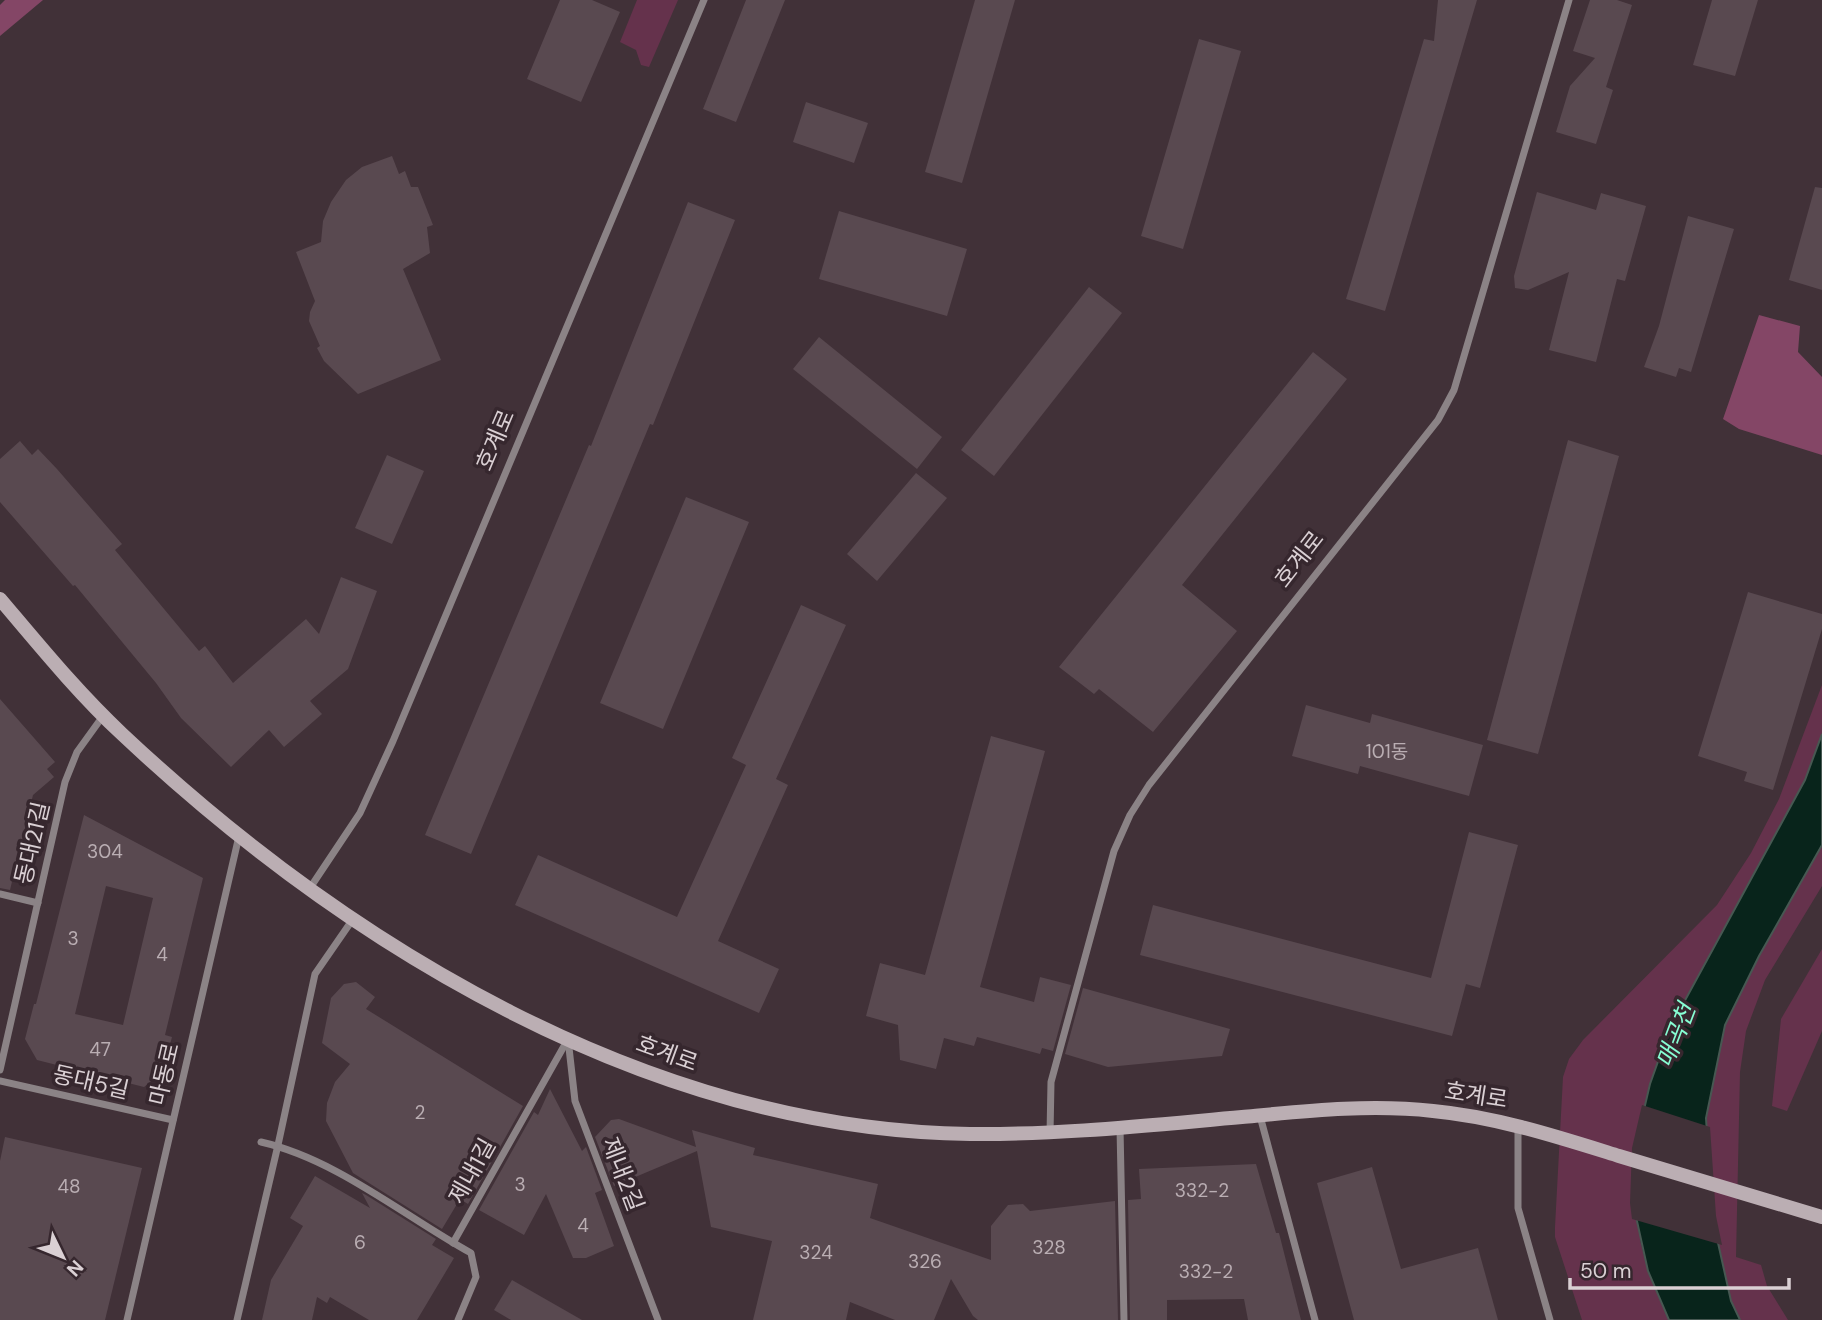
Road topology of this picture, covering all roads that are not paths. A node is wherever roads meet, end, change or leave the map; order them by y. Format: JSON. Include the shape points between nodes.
{"nodes":[{"id":1,"x":704,"y":0,"type":"edge"},
{"id":2,"x":1569,"y":0,"type":"edge"},
{"id":3,"x":0,"y":599,"type":"edge"},
{"id":4,"x":103,"y":715,"type":"junction"},
{"id":5,"x":239,"y":836,"type":"junction"},
{"id":6,"x":310,"y":888,"type":"junction"},
{"id":7,"x":0,"y":894,"type":"edge"},
{"id":8,"x":38,"y":903,"type":"junction"},
{"id":9,"x":353,"y":919,"type":"junction"},
{"id":10,"x":568,"y":1038,"type":"junction"},
{"id":11,"x":0,"y":1070,"type":"edge"},
{"id":12,"x":0,"y":1080,"type":"edge"},
{"id":13,"x":1260,"y":1115,"type":"junction"},
{"id":14,"x":173,"y":1120,"type":"junction"},
{"id":15,"x":1518,"y":1125,"type":"junction"},
{"id":16,"x":1120,"y":1128,"type":"junction"},
{"id":17,"x":1050,"y":1134,"type":"junction"},
{"id":18,"x":261,"y":1142,"type":"dead end"},
{"id":19,"x":278,"y":1145,"type":"junction"},
{"id":20,"x":1822,"y":1217,"type":"edge"},
{"id":21,"x":453,"y":1243,"type":"junction"},
{"id":22,"x":127,"y":1320,"type":"edge"},
{"id":23,"x":237,"y":1320,"type":"edge"},
{"id":24,"x":458,"y":1320,"type":"edge"},
{"id":25,"x":658,"y":1320,"type":"edge"},
{"id":26,"x":1124,"y":1320,"type":"edge"},
{"id":27,"x":1315,"y":1320,"type":"edge"},
{"id":28,"x":1550,"y":1320,"type":"edge"}],
"edges":[{"from":1,"to":6,"type":"street","name":"호계로","via":[[393,741],[360,813]]},
{"from":2,"to":17,"type":"street","name":"호계로","via":[[1454,390],[1438,420],[1130,815],[1114,851],[1051,1082]]},
{"from":3,"to":4,"type":"street","name":"호계로"},
{"from":4,"to":5,"type":"street","name":"호계로"},
{"from":4,"to":8,"type":"street","name":"동대21길","via":[[65,782]]},
{"from":5,"to":6,"type":"street","name":"호계로"},
{"from":5,"to":14,"type":"street","name":"마동로"},
{"from":6,"to":9,"type":"street","name":"호계로"},
{"from":7,"to":8,"type":"street"},
{"from":8,"to":11,"type":"street","name":"동대21길"},
{"from":9,"to":10,"type":"street","name":"호계로","via":[[439,974]]},
{"from":9,"to":19,"type":"street","via":[[315,974]]},
{"from":10,"to":17,"type":"street","name":"호계로","via":[[663,1077],[783,1112],[872,1129]]},
{"from":10,"to":21,"type":"street","name":"제내1길"},
{"from":10,"to":25,"type":"street","name":"제내2길","via":[[575,1101]]},
{"from":12,"to":14,"type":"street","name":"동대5길"},
{"from":13,"to":15,"type":"street","name":"호계로","via":[[1348,1107],[1433,1111]]},
{"from":13,"to":16,"type":"street","name":"호계로"},
{"from":13,"to":27,"type":"street"},
{"from":14,"to":22,"type":"street","name":"마동로"},
{"from":15,"to":20,"type":"street","name":"호계로"},
{"from":15,"to":28,"type":"street","via":[[1518,1208]]},
{"from":16,"to":17,"type":"street","name":"호계로"},
{"from":16,"to":26,"type":"street"},
{"from":18,"to":19,"type":"street"},
{"from":19,"to":21,"type":"street","via":[[331,1168]]},
{"from":19,"to":23,"type":"street"},
{"from":21,"to":24,"type":"street","via":[[471,1253],[476,1278]]}]}
